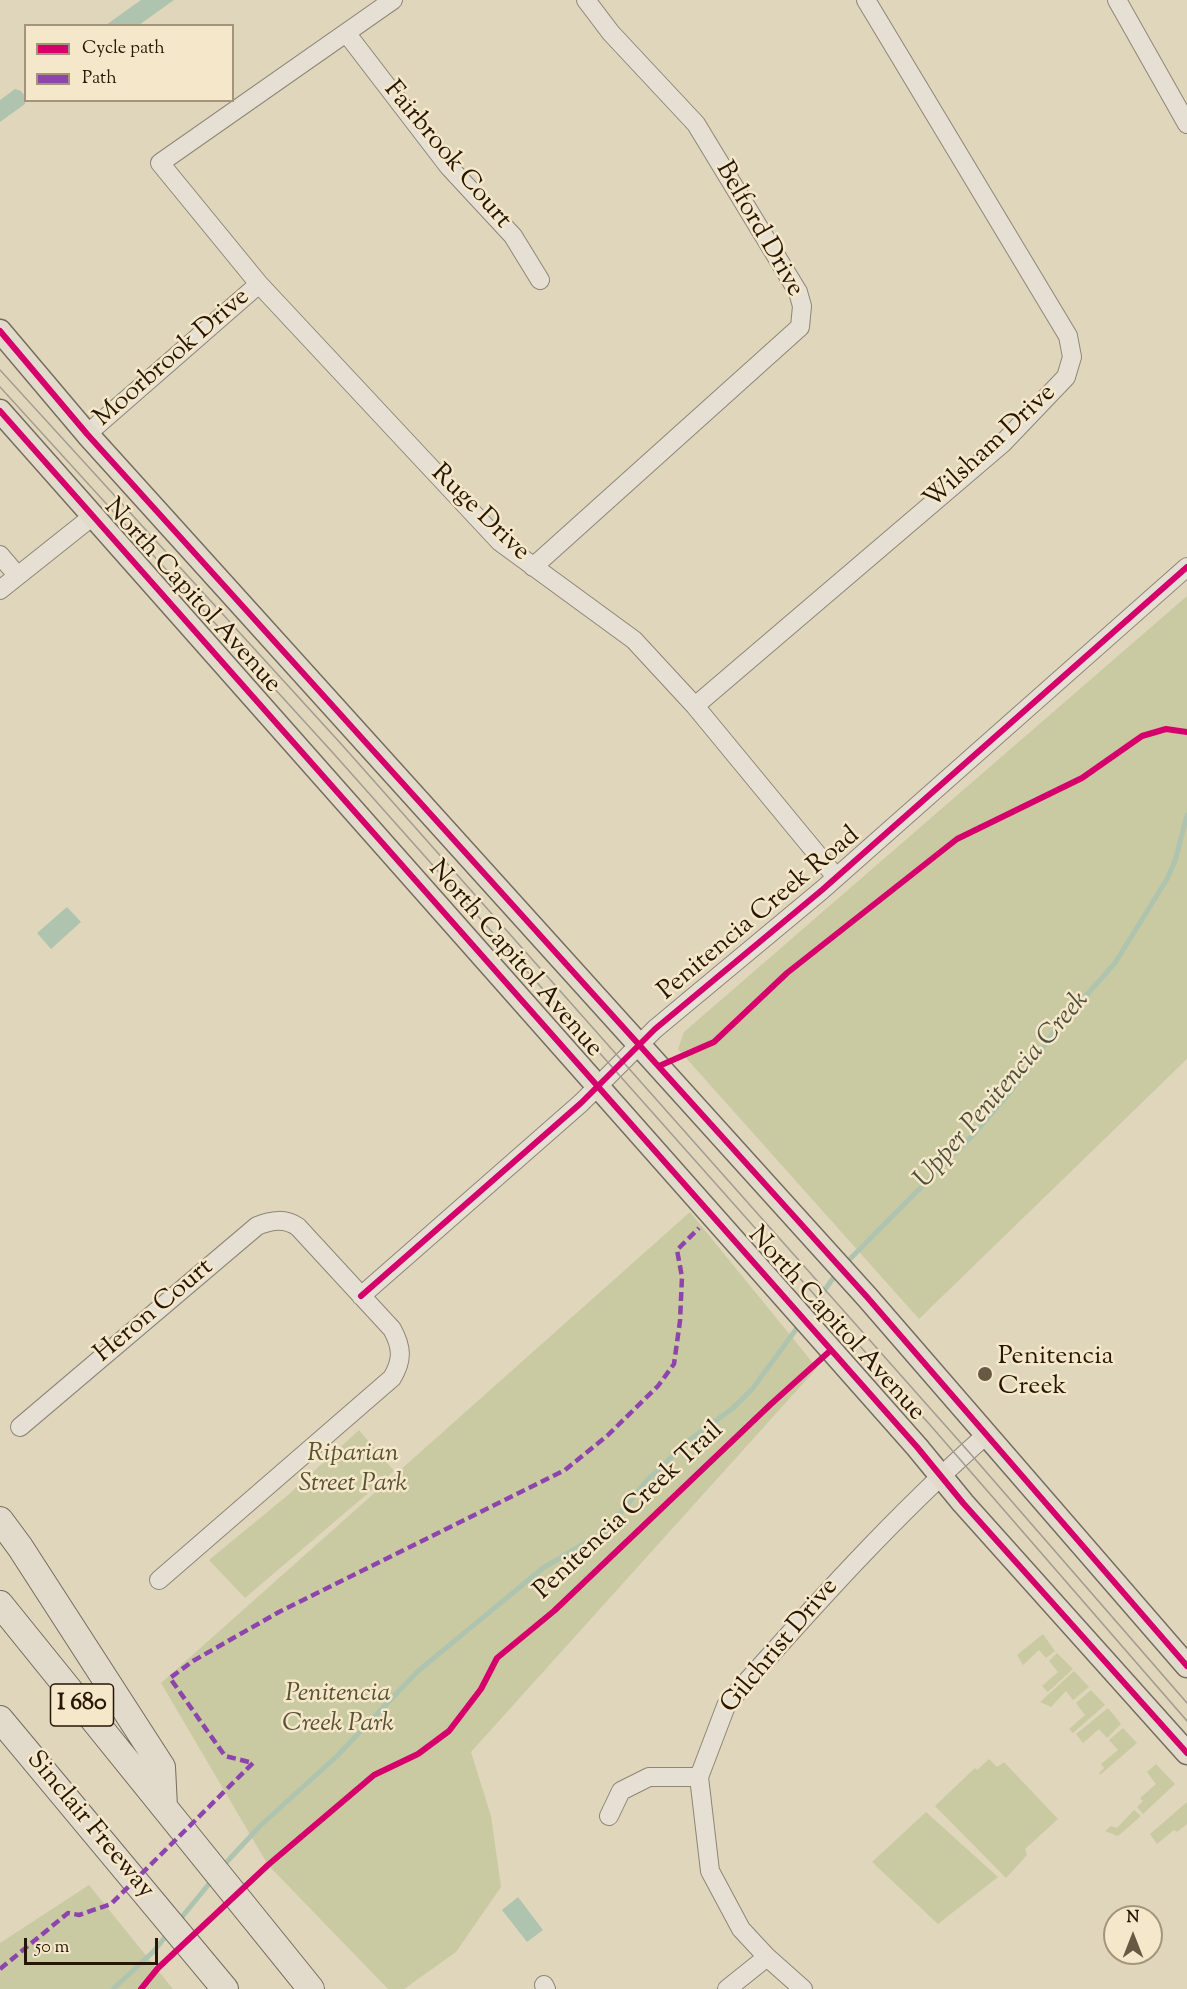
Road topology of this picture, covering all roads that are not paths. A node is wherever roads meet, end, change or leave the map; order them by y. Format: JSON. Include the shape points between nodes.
{"nodes":[{"id":1,"x":393,"y":0,"type":"edge"},
{"id":2,"x":586,"y":0,"type":"edge"},
{"id":3,"x":866,"y":0,"type":"edge"},
{"id":4,"x":1117,"y":0,"type":"edge"},
{"id":5,"x":347,"y":34,"type":"junction"},
{"id":6,"x":1187,"y":124,"type":"edge"},
{"id":7,"x":540,"y":280,"type":"dead end"},
{"id":8,"x":259,"y":284,"type":"junction"},
{"id":9,"x":0,"y":332,"type":"edge"},
{"id":10,"x":0,"y":411,"type":"edge"},
{"id":11,"x":87,"y":434,"type":"junction"},
{"id":12,"x":93,"y":516,"type":"junction"},
{"id":13,"x":0,"y":555,"type":"edge"},
{"id":14,"x":533,"y":567,"type":"junction"},
{"id":15,"x":1187,"y":567,"type":"edge"},
{"id":16,"x":17,"y":575,"type":"junction"},
{"id":17,"x":0,"y":590,"type":"edge"},
{"id":18,"x":694,"y":706,"type":"junction"},
{"id":19,"x":836,"y":877,"type":"junction"},
{"id":20,"x":639,"y":1045,"type":"junction"},
{"id":21,"x":598,"y":1086,"type":"junction"},
{"id":22,"x":361,"y":1296,"type":"junction"},
{"id":23,"x":20,"y":1427,"type":"dead end"},
{"id":24,"x":985,"y":1436,"type":"junction"},
{"id":25,"x":939,"y":1475,"type":"junction"},
{"id":26,"x":0,"y":1520,"type":"edge"},
{"id":27,"x":159,"y":1580,"type":"dead end"},
{"id":28,"x":0,"y":1604,"type":"edge"},
{"id":29,"x":1187,"y":1666,"type":"edge"},
{"id":30,"x":0,"y":1719,"type":"edge"},
{"id":31,"x":1187,"y":1753,"type":"edge"},
{"id":32,"x":699,"y":1777,"type":"junction"},
{"id":33,"x":164,"y":1807,"type":"junction"},
{"id":34,"x":609,"y":1816,"type":"dead end"},
{"id":35,"x":766,"y":1957,"type":"junction"},
{"id":36,"x":225,"y":1989,"type":"edge"},
{"id":37,"x":311,"y":1989,"type":"edge"},
{"id":38,"x":727,"y":1989,"type":"edge"},
{"id":39,"x":802,"y":1989,"type":"edge"}],
"edges":[{"from":1,"to":5,"type":"street"},
{"from":2,"to":14,"type":"street","name":"Belford Drive","via":[[611,33],[696,124],[798,292],[802,306],[800,327]]},
{"from":3,"to":18,"type":"street","name":"Wilsham Drive","via":[[1068,336],[1072,357],[1066,377],[1002,444]]},
{"from":4,"to":6,"type":"street"},
{"from":5,"to":7,"type":"street","name":"Fairbrook Court","via":[[449,167],[513,236]]},
{"from":5,"to":8,"type":"street","name":"Ruge Drive","via":[[160,163]]},
{"from":8,"to":11,"type":"street","name":"Moorbrook Drive"},
{"from":8,"to":14,"type":"street","name":"Ruge Drive","via":[[500,542]]},
{"from":9,"to":11,"type":"main road","name":"North Capitol Avenue"},
{"from":10,"to":12,"type":"main road","name":"North Capitol Avenue"},
{"from":11,"to":20,"type":"main road","name":"North Capitol Avenue"},
{"from":12,"to":16,"type":"street"},
{"from":12,"to":21,"type":"main road","name":"North Capitol Avenue"},
{"from":13,"to":16,"type":"street"},
{"from":14,"to":18,"type":"street","name":"Ruge Drive","via":[[634,640]]},
{"from":15,"to":19,"type":"street","name":"Penitencia Creek Road"},
{"from":16,"to":17,"type":"street"},
{"from":18,"to":19,"type":"street","name":"Ruge Drive"},
{"from":19,"to":20,"type":"street","name":"Penitencia Creek Road"},
{"from":20,"to":21,"type":"street","name":"Penitencia Creek Road"},
{"from":20,"to":24,"type":"main road","name":"North Capitol Avenue","via":[[867,1297]]},
{"from":21,"to":22,"type":"street","name":"Penitencia Creek Road"},
{"from":21,"to":25,"type":"main road","name":"North Capitol Avenue"},
{"from":22,"to":23,"type":"street","name":"Heron Court","via":[[298,1227],[270,1221],[257,1226]]},
{"from":22,"to":27,"type":"street","via":[[392,1329],[400,1344],[401,1356],[392,1378]]},
{"from":24,"to":25,"type":"street","name":"Gilchrist Drive"},
{"from":24,"to":29,"type":"main road","name":"North Capitol Avenue"},
{"from":25,"to":31,"type":"main road","name":"North Capitol Avenue"},
{"from":25,"to":32,"type":"street","name":"Gilchrist Drive","via":[[846,1570],[726,1706]]},
{"from":26,"to":33,"type":"highway","via":[[162,1767]]},
{"from":28,"to":33,"type":"highway","number":"I 680"},
{"from":30,"to":36,"type":"highway","name":"Sinclair Freeway","number":"I 680"},
{"from":32,"to":34,"type":"street","via":[[649,1777],[621,1791]]},
{"from":32,"to":35,"type":"street","name":"Gilchrist Drive","via":[[710,1871],[741,1929]]},
{"from":33,"to":37,"type":"highway","number":"I 680"},
{"from":35,"to":38,"type":"street"},
{"from":35,"to":39,"type":"street","name":"Gilchrist Drive"}]}
